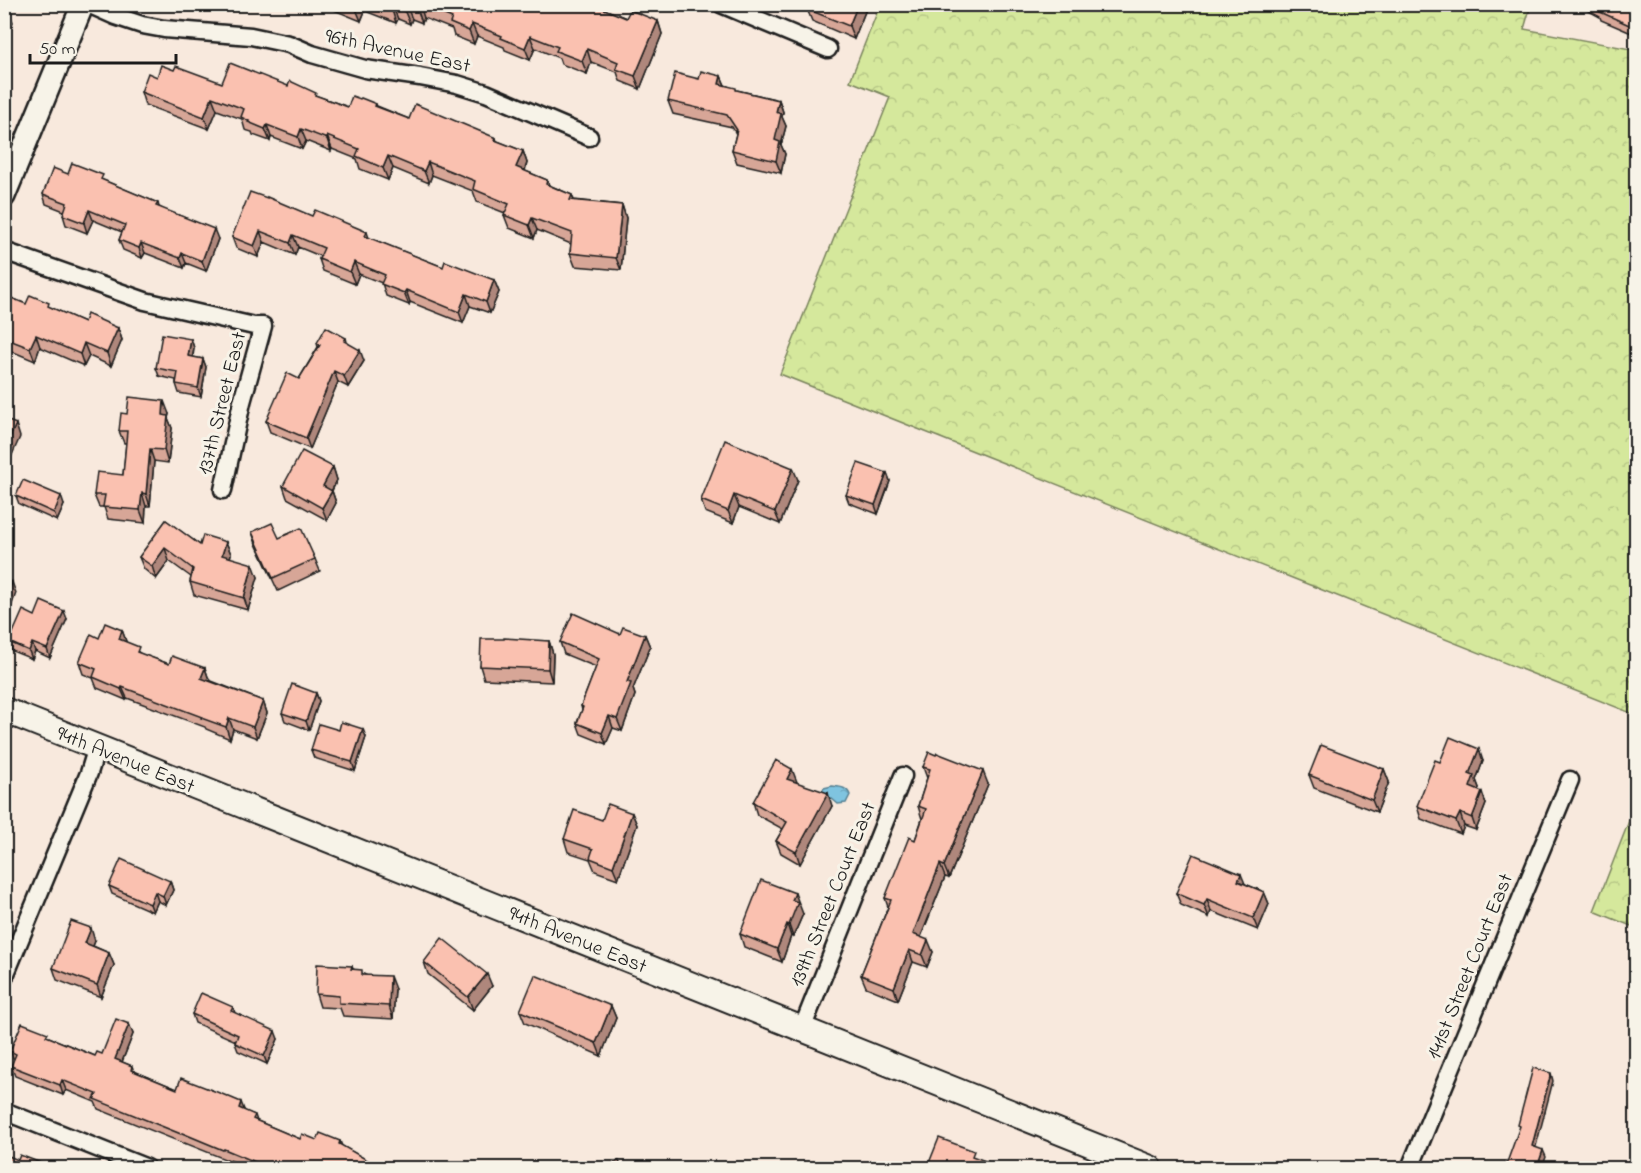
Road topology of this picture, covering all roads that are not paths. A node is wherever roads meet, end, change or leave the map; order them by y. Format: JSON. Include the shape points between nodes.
{"nodes":[{"id":1,"x":83,"y":4,"type":"edge"},
{"id":2,"x":88,"y":4,"type":"edge"},
{"id":3,"x":721,"y":4,"type":"edge"},
{"id":4,"x":828,"y":49,"type":"dead end"},
{"id":5,"x":589,"y":137,"type":"dead end"},
{"id":6,"x":4,"y":196,"type":"edge"},
{"id":7,"x":4,"y":251,"type":"edge"},
{"id":8,"x":223,"y":490,"type":"dead end"},
{"id":9,"x":4,"y":710,"type":"edge"},
{"id":10,"x":97,"y":747,"type":"junction"},
{"id":11,"x":903,"y":776,"type":"dead end"},
{"id":12,"x":1570,"y":780,"type":"dead end"},
{"id":13,"x":4,"y":978,"type":"edge"},
{"id":14,"x":802,"y":1029,"type":"junction"},
{"id":15,"x":4,"y":1111,"type":"edge"},
{"id":16,"x":147,"y":1168,"type":"edge"},
{"id":17,"x":1150,"y":1168,"type":"edge"},
{"id":18,"x":1410,"y":1168,"type":"edge"}],
"edges":[{"from":1,"to":6,"type":"street"},
{"from":2,"to":5,"type":"street","name":"96th Avenue East","via":[[142,25],[251,36],[365,69],[457,84]]},
{"from":3,"to":4,"type":"street"},
{"from":7,"to":8,"type":"street","name":"137th Street East","via":[[145,301],[263,326]]},
{"from":9,"to":10,"type":"main road","name":"94th Avenue East"},
{"from":10,"to":13,"type":"street"},
{"from":10,"to":14,"type":"main road","name":"94th Avenue East"},
{"from":11,"to":14,"type":"street","name":"139th Street Court East"},
{"from":12,"to":18,"type":"street","name":"141st Street Court East"},
{"from":14,"to":17,"type":"main road","name":"94th Avenue East"},
{"from":15,"to":16,"type":"street"}]}
